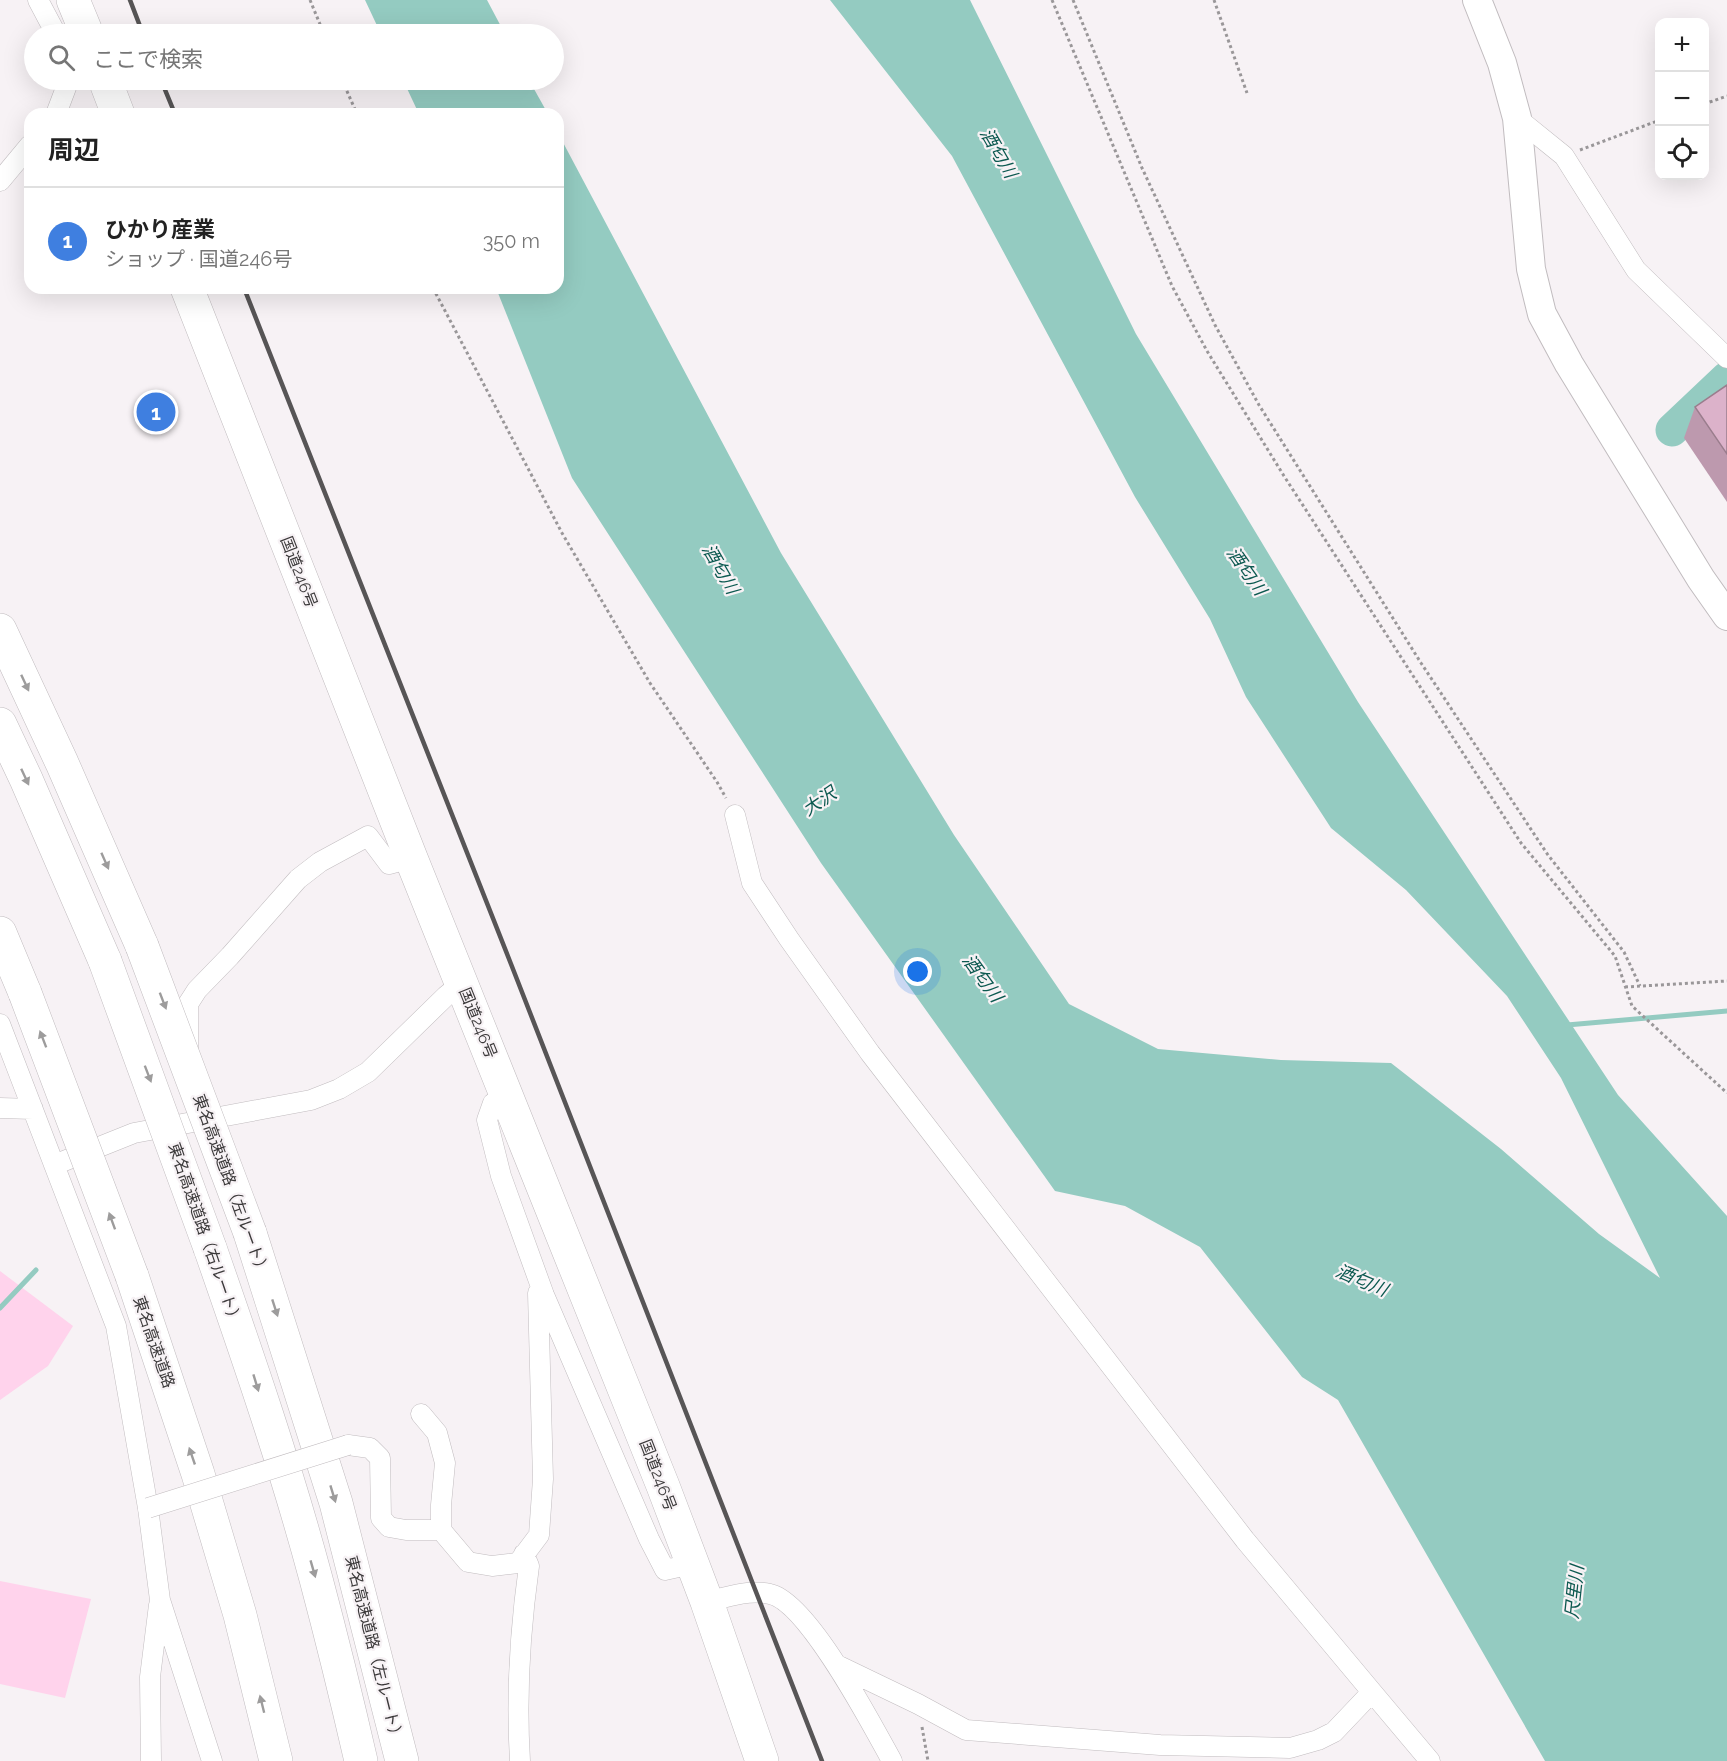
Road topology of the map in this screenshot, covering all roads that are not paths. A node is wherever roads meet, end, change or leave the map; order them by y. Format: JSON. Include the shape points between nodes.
{"nodes":[{"id":1,"x":38,"y":0,"type":"edge"},
{"id":2,"x":73,"y":0,"type":"edge"},
{"id":3,"x":1477,"y":0,"type":"edge"},
{"id":4,"x":51,"y":24,"type":"edge"},
{"id":5,"x":83,"y":24,"type":"edge"},
{"id":6,"x":65,"y":90,"type":"edge"},
{"id":7,"x":109,"y":90,"type":"edge"},
{"id":8,"x":58,"y":108,"type":"edge"},
{"id":9,"x":116,"y":108,"type":"edge"},
{"id":10,"x":1517,"y":118,"type":"junction"},
{"id":11,"x":24,"y":152,"type":"edge"},
{"id":12,"x":0,"y":181,"type":"edge"},
{"id":13,"x":190,"y":294,"type":"edge"},
{"id":14,"x":1727,"y":358,"type":"edge"},
{"id":15,"x":1727,"y":616,"type":"edge"},
{"id":16,"x":0,"y":630,"type":"edge"},
{"id":17,"x":0,"y":724,"type":"edge"},
{"id":18,"x":735,"y":815,"type":"road end"},
{"id":19,"x":411,"y":858,"type":"junction"},
{"id":20,"x":0,"y":933,"type":"edge"},
{"id":21,"x":462,"y":983,"type":"junction"},
{"id":22,"x":0,"y":1024,"type":"edge"},
{"id":23,"x":508,"y":1095,"type":"junction"},
{"id":24,"x":0,"y":1108,"type":"edge"},
{"id":25,"x":33,"y":1109,"type":"junction"},
{"id":26,"x":187,"y":1123,"type":"junction"},
{"id":27,"x":54,"y":1165,"type":"junction"},
{"id":28,"x":541,"y":1287,"type":"junction"},
{"id":29,"x":421,"y":1414,"type":"dead end"},
{"id":30,"x":148,"y":1508,"type":"junction"},
{"id":31,"x":441,"y":1530,"type":"junction"},
{"id":32,"x":524,"y":1554,"type":"junction"},
{"id":33,"x":692,"y":1564,"type":"junction"},
{"id":34,"x":160,"y":1600,"type":"junction"},
{"id":35,"x":707,"y":1602,"type":"junction"},
{"id":36,"x":837,"y":1665,"type":"junction"},
{"id":37,"x":1372,"y":1692,"type":"junction"},
{"id":38,"x":1162,"y":1753,"type":"edge"},
{"id":39,"x":151,"y":1761,"type":"edge"},
{"id":40,"x":212,"y":1761,"type":"edge"},
{"id":41,"x":276,"y":1761,"type":"edge"},
{"id":42,"x":362,"y":1761,"type":"edge"},
{"id":43,"x":402,"y":1761,"type":"edge"},
{"id":44,"x":520,"y":1761,"type":"edge"},
{"id":45,"x":762,"y":1761,"type":"edge"},
{"id":46,"x":892,"y":1761,"type":"edge"},
{"id":47,"x":1430,"y":1761,"type":"edge"}],
"edges":[{"from":1,"to":4,"type":"street"},
{"from":2,"to":5,"type":"highway"},
{"from":3,"to":10,"type":"street","via":[[1502,63]]},
{"from":6,"to":8,"type":"street"},
{"from":7,"to":9,"type":"highway"},
{"from":10,"to":14,"type":"street","via":[[1564,156],[1635,270]]},
{"from":10,"to":15,"type":"street","via":[[1531,268],[1542,314],[1569,364]]},
{"from":11,"to":12,"type":"street"},
{"from":13,"to":19,"type":"highway","name":"国道246号"},
{"from":16,"to":43,"type":"highway","name":"東名高速道路（左ルート）","one_way":true,"bridge":true,"via":[[142,946],[250,1233],[336,1503]]},
{"from":17,"to":42,"type":"highway","name":"東名高速道路（右ルート）","one_way":true,"bridge":true,"via":[[105,961],[252,1368],[316,1578]]},
{"from":18,"to":37,"type":"street","via":[[752,883],[870,1053],[1245,1540]]},
{"from":19,"to":21,"type":"highway","name":"国道246号"},
{"from":19,"to":26,"type":"street","via":[[389,864],[368,836],[320,862],[298,879],[197,990],[188,1004]]},
{"from":41,"to":20,"type":"highway","name":"東名高速道路","one_way":true,"bridge":true,"via":[[240,1615],[198,1474],[132,1276]]},
{"from":21,"to":23,"type":"highway","name":"国道246号"},
{"from":21,"to":26,"type":"street","via":[[368,1072],[339,1089],[311,1100]]},
{"from":22,"to":25,"type":"street"},
{"from":23,"to":28,"type":"street","via":[[493,1103],[487,1120],[501,1176]]},
{"from":23,"to":33,"type":"highway","name":"国道246号"},
{"from":24,"to":25,"type":"street"},
{"from":25,"to":27,"type":"street"},
{"from":26,"to":27,"type":"street","via":[[134,1133]]},
{"from":27,"to":30,"type":"street","via":[[116,1326]]},
{"from":28,"to":32,"type":"street","via":[[536,1295],[543,1479],[539,1534]]},
{"from":28,"to":33,"type":"street","via":[[665,1570]]},
{"from":29,"to":31,"type":"street","via":[[437,1433],[445,1463]]},
{"from":30,"to":31,"type":"street","bridge":true,"via":[[348,1445],[370,1448],[380,1458],[381,1518],[389,1527]]},
{"from":30,"to":34,"type":"street"},
{"from":31,"to":32,"type":"street","via":[[468,1562],[492,1566],[518,1563]]},
{"from":32,"to":44,"type":"street","via":[[529,1566],[520,1657]]},
{"from":33,"to":35,"type":"highway","name":"国道246号"},
{"from":34,"to":39,"type":"street","via":[[150,1677]]},
{"from":34,"to":40,"type":"street"},
{"from":35,"to":36,"type":"street","via":[[758,1593],[783,1599]]},
{"from":35,"to":45,"type":"highway","name":"国道246号"},
{"from":36,"to":38,"type":"street","via":[[966,1730]]},
{"from":36,"to":46,"type":"street"},
{"from":37,"to":38,"type":"street","via":[[1334,1732],[1318,1740],[1290,1748]]},
{"from":37,"to":47,"type":"street"}]}
